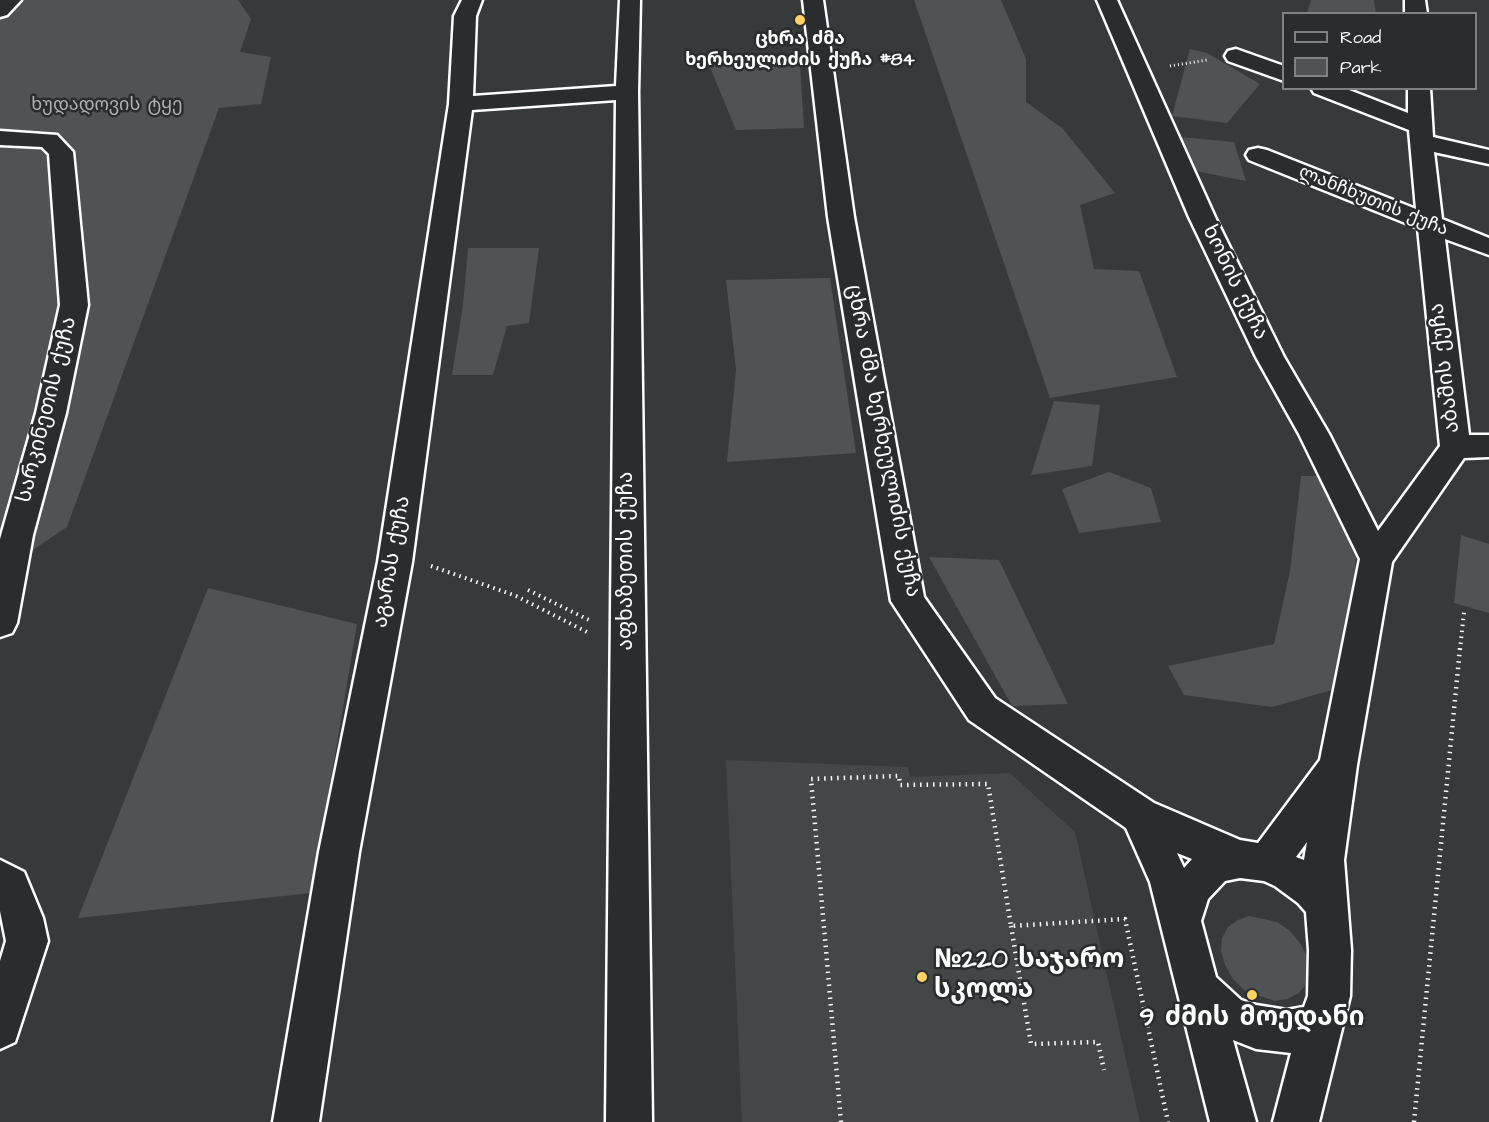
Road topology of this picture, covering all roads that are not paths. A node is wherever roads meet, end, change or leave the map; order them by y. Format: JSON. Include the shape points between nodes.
{"nodes":[{"id":1,"x":11,"y":0,"type":"edge"},
{"id":2,"x":472,"y":0,"type":"edge"},
{"id":3,"x":630,"y":0,"type":"edge"},
{"id":4,"x":813,"y":0,"type":"edge"},
{"id":5,"x":1107,"y":0,"type":"edge"},
{"id":6,"x":0,"y":12,"type":"edge"},
{"id":7,"x":1236,"y":56,"type":"road end"},
{"id":8,"x":1282,"y":73,"type":"edge"},
{"id":9,"x":1326,"y":90,"type":"edge"},
{"id":10,"x":1419,"y":90,"type":"edge"},
{"id":11,"x":627,"y":92,"type":"junction"},
{"id":12,"x":461,"y":104,"type":"junction"},
{"id":13,"x":1421,"y":134,"type":"junction"},
{"id":14,"x":0,"y":138,"type":"edge"},
{"id":15,"x":1258,"y":155,"type":"dead end"},
{"id":16,"x":1489,"y":157,"type":"edge"},
{"id":17,"x":1429,"y":224,"type":"junction"},
{"id":18,"x":1489,"y":248,"type":"edge"},
{"id":19,"x":1489,"y":446,"type":"edge"},
{"id":20,"x":1455,"y":447,"type":"junction"},
{"id":21,"x":1376,"y":560,"type":"junction"},
{"id":22,"x":0,"y":623,"type":"edge"},
{"id":23,"x":1338,"y":765,"type":"junction"},
{"id":24,"x":1140,"y":816,"type":"junction"},
{"id":25,"x":1253,"y":861,"type":"junction"},
{"id":26,"x":0,"y":879,"type":"edge"},
{"id":27,"x":1325,"y":905,"type":"junction"},
{"id":28,"x":1181,"y":920,"type":"junction"},
{"id":29,"x":1196,"y":987,"type":"junction"},
{"id":30,"x":1319,"y":1026,"type":"junction"},
{"id":31,"x":0,"y":1027,"type":"edge"},
{"id":32,"x":296,"y":1122,"type":"edge"},
{"id":33,"x":630,"y":1122,"type":"edge"},
{"id":34,"x":1233,"y":1122,"type":"edge"},
{"id":35,"x":1296,"y":1122,"type":"edge"}],
"edges":[{"from":1,"to":6,"type":"street"},
{"from":2,"to":12,"type":"street","name":"აგარას ქუჩა","via":[[465,16]]},
{"from":3,"to":11,"type":"street","name":"აფხაზეთის ქუჩა"},
{"from":4,"to":24,"type":"street","name":"ცხრა ძმა ხერხეულიძის ქუჩა","via":[[841,217],[909,601],[982,709]]},
{"from":5,"to":21,"type":"street","name":"ხონის ქუჩა","via":[[1202,217]]},
{"from":7,"to":8,"type":"street"},
{"from":9,"to":13,"type":"street"},
{"from":10,"to":13,"type":"street","name":"აბაშის ქუჩა"},
{"from":11,"to":12,"type":"street"},
{"from":11,"to":33,"type":"street","name":"აფხაზეთის ქუჩა"},
{"from":12,"to":32,"type":"street","name":"აგარას ქუჩა","via":[[394,562],[339,852]]},
{"from":13,"to":16,"type":"street"},
{"from":13,"to":17,"type":"street","name":"აბაშის ქუჩა"},
{"from":14,"to":22,"type":"street","name":"სარკინეთის ქუჩა","via":[[49,140],[61,152],[74,305],[51,413],[17,536]]},
{"from":15,"to":17,"type":"street","name":"ლანჩხუთის ქუჩა"},
{"from":17,"to":18,"type":"street","name":"ლანჩხუთის ქუჩა"},
{"from":17,"to":20,"type":"street","name":"აბაშის ქუჩა"},
{"from":19,"to":20,"type":"street"},
{"from":20,"to":21,"type":"street","name":"აბაშის ქუჩა"},
{"from":21,"to":23,"type":"street","name":"აბაშის ქუჩა"},
{"from":23,"to":25,"type":"street","name":"აბაშის ქუჩა","via":[[1303,817]]},
{"from":23,"to":27,"type":"street","name":"აბაშის ქუჩა","via":[[1324,860]]},
{"from":24,"to":25,"type":"street","name":"ცხრა ძმა ხერხეულიძის ქუჩა","via":[[1183,837]]},
{"from":24,"to":28,"type":"street","via":[[1170,880]]},
{"from":25,"to":27,"type":"street","via":[[1289,873],[1312,889]]},
{"from":25,"to":28,"type":"street","via":[[1214,864],[1192,888]]},
{"from":26,"to":31,"type":"street","via":[[10,886],[27,941]]},
{"from":27,"to":30,"type":"street","via":[[1330,950],[1329,996]]},
{"from":28,"to":29,"type":"street"},
{"from":29,"to":30,"type":"street","via":[[1227,1016],[1256,1027],[1287,1032]]},
{"from":29,"to":34,"type":"street"},
{"from":30,"to":35,"type":"street"}]}
